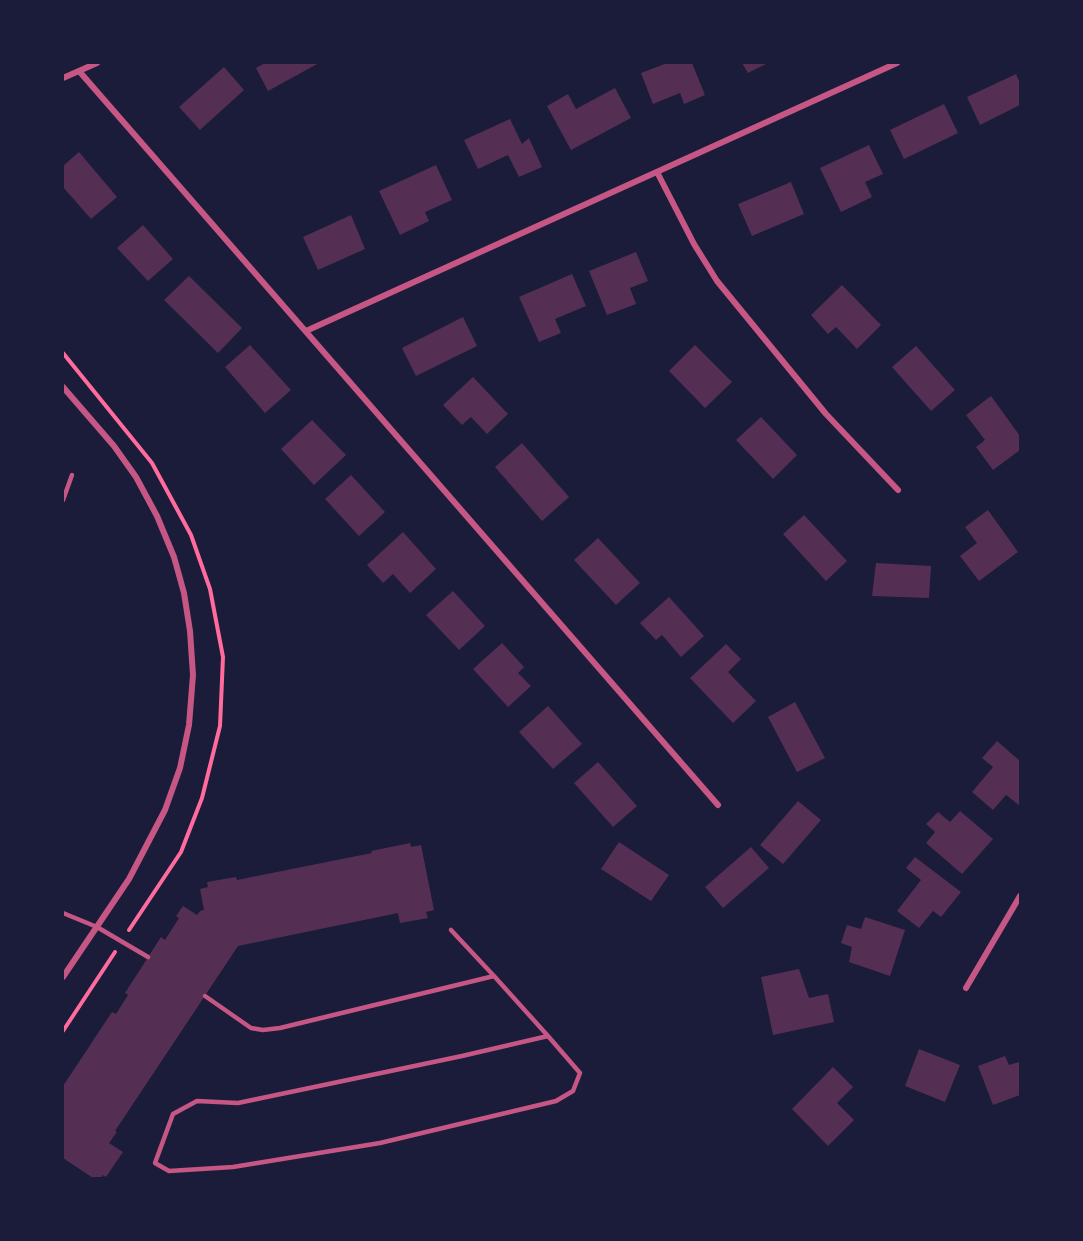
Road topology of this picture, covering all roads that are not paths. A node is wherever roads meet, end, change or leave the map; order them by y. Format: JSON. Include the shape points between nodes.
{"nodes":[{"id":1,"x":97,"y":63,"type":"edge"},
{"id":2,"x":897,"y":63,"type":"edge"},
{"id":3,"x":79,"y":71,"type":"junction"},
{"id":4,"x":63,"y":78,"type":"edge"},
{"id":5,"x":657,"y":172,"type":"junction"},
{"id":6,"x":306,"y":331,"type":"junction"},
{"id":7,"x":63,"y":387,"type":"edge"},
{"id":8,"x":72,"y":475,"type":"dead end"},
{"id":9,"x":898,"y":490,"type":"dead end"},
{"id":10,"x":63,"y":500,"type":"edge"},
{"id":11,"x":718,"y":805,"type":"dead end"},
{"id":12,"x":1020,"y":896,"type":"edge"},
{"id":13,"x":63,"y":913,"type":"edge"},
{"id":14,"x":97,"y":927,"type":"junction"},
{"id":15,"x":451,"y":930,"type":"dead end"},
{"id":16,"x":148,"y":957,"type":"dead end"},
{"id":17,"x":494,"y":976,"type":"junction"},
{"id":18,"x":63,"y":977,"type":"edge"},
{"id":19,"x":966,"y":988,"type":"dead end"},
{"id":20,"x":205,"y":996,"type":"dead end"},
{"id":21,"x":548,"y":1036,"type":"junction"}],
"edges":[{"from":1,"to":3,"type":"street"},
{"from":2,"to":5,"type":"street"},
{"from":3,"to":4,"type":"street"},
{"from":3,"to":6,"type":"street"},
{"from":5,"to":6,"type":"street"},
{"from":5,"to":9,"type":"street","via":[[717,281],[826,414]]},
{"from":6,"to":11,"type":"street"},
{"from":7,"to":14,"type":"street","via":[[114,446],[157,516],[184,593],[193,675],[189,725],[180,768],[165,810],[146,850]]},
{"from":8,"to":10,"type":"lane"},
{"from":12,"to":19,"type":"street"},
{"from":13,"to":14,"type":"lane"},
{"from":14,"to":16,"type":"lane"},
{"from":14,"to":18,"type":"street"},
{"from":15,"to":17,"type":"lane"},
{"from":17,"to":20,"type":"lane","via":[[263,1030],[251,1028]]},
{"from":17,"to":21,"type":"lane"},
{"from":21,"to":21,"type":"lane","via":[[580,1073],[573,1091],[556,1101],[380,1143],[233,1167],[169,1171],[155,1163],[173,1114],[197,1101],[238,1102]]}]}
